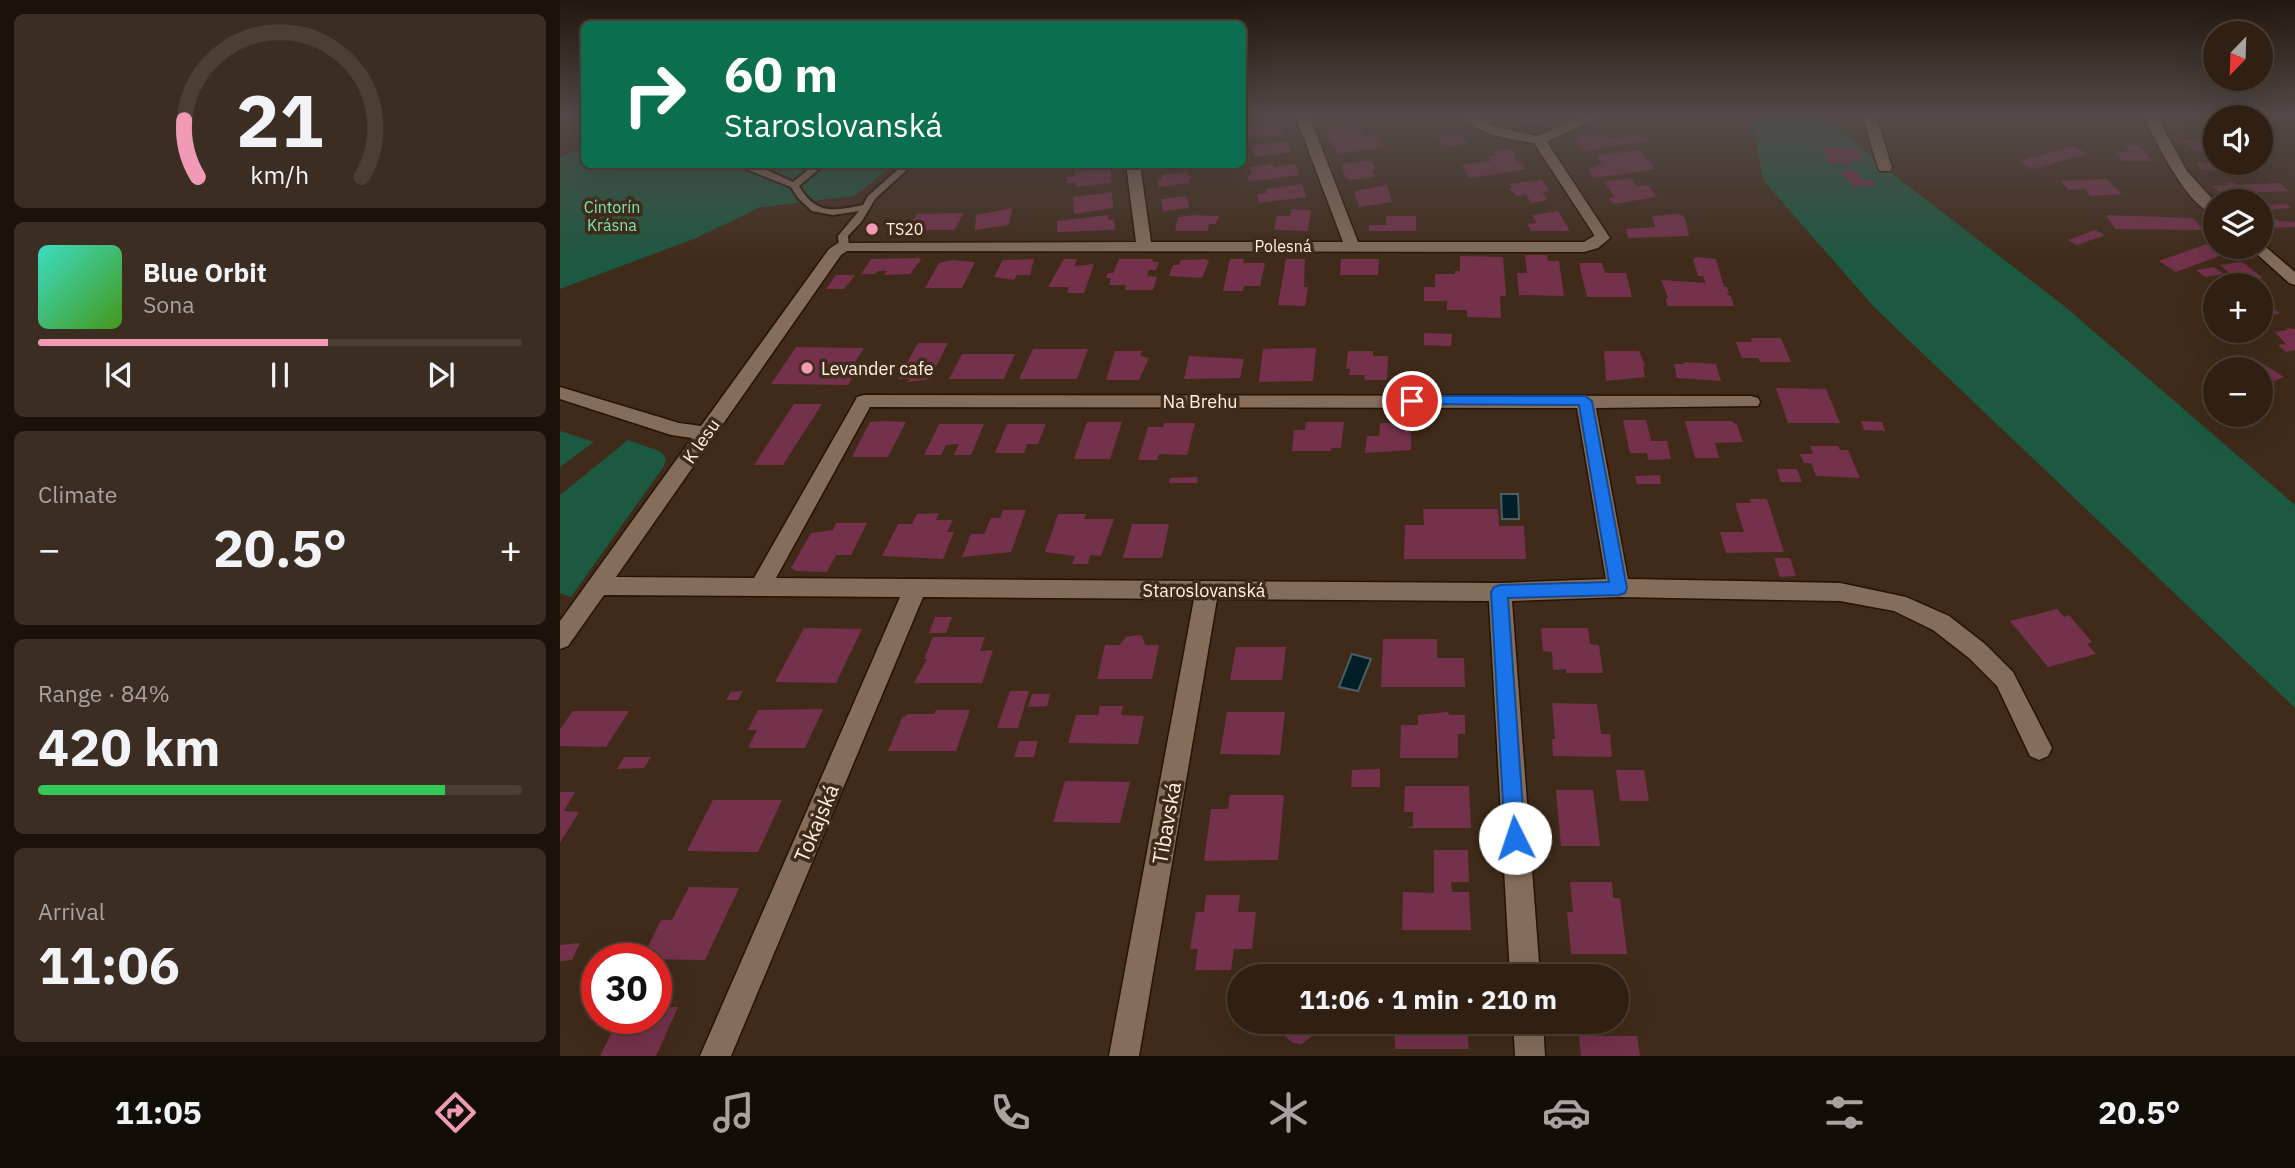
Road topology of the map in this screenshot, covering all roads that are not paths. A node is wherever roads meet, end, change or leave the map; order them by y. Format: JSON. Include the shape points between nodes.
{"nodes":[{"id":1,"x":1321,"y":164,"type":"edge"},
{"id":2,"x":1555,"y":164,"type":"edge"},
{"id":3,"x":1884,"y":164,"type":"edge"},
{"id":4,"x":2177,"y":164,"type":"edge"},
{"id":5,"x":752,"y":168,"type":"edge"},
{"id":6,"x":816,"y":168,"type":"edge"},
{"id":7,"x":905,"y":168,"type":"edge"},
{"id":8,"x":1134,"y":168,"type":"edge"},
{"id":9,"x":1885,"y":168,"type":"dead end"},
{"id":10,"x":794,"y":185,"type":"junction"},
{"id":11,"x":2203,"y":200,"type":"edge"},
{"id":12,"x":865,"y":206,"type":"junction"},
{"id":13,"x":844,"y":246,"type":"junction"},
{"id":14,"x":1144,"y":246,"type":"junction"},
{"id":15,"x":1352,"y":246,"type":"junction"},
{"id":16,"x":2271,"y":259,"type":"edge"},
{"id":17,"x":2295,"y":280,"type":"edge"},
{"id":18,"x":560,"y":393,"type":"edge"},
{"id":19,"x":1585,"y":401,"type":"junction"},
{"id":20,"x":1751,"y":402,"type":"dead end"},
{"id":21,"x":707,"y":433,"type":"junction"},
{"id":22,"x":598,"y":586,"type":"junction"},
{"id":23,"x":1619,"y":588,"type":"junction"},
{"id":24,"x":759,"y":589,"type":"junction"},
{"id":25,"x":915,"y":589,"type":"junction"},
{"id":26,"x":1208,"y":590,"type":"junction"},
{"id":27,"x":1500,"y":592,"type":"junction"},
{"id":28,"x":560,"y":639,"type":"edge"},
{"id":29,"x":2039,"y":748,"type":"dead end"},
{"id":30,"x":1524,"y":964,"type":"edge"},
{"id":31,"x":1529,"y":1034,"type":"edge"},
{"id":32,"x":715,"y":1056,"type":"edge"},
{"id":33,"x":1124,"y":1056,"type":"edge"},
{"id":34,"x":1530,"y":1056,"type":"edge"}],
"edges":[{"from":1,"to":15,"type":"street"},
{"from":2,"to":15,"type":"street","name":"Polesná","via":[[1601,233],[1598,243],[1584,247]]},
{"from":3,"to":9,"type":"street"},
{"from":4,"to":11,"type":"street"},
{"from":5,"to":10,"type":"lane"},
{"from":6,"to":10,"type":"lane"},
{"from":7,"to":12,"type":"lane"},
{"from":8,"to":14,"type":"street"},
{"from":10,"to":12,"type":"lane","via":[[802,202],[817,211]]},
{"from":12,"to":13,"type":"lane","via":[[844,236]]},
{"from":13,"to":14,"type":"street","name":"Polesná"},
{"from":13,"to":21,"type":"street","name":"K lesu","via":[[835,252]]},
{"from":14,"to":15,"type":"street","name":"Polesná"},
{"from":16,"to":17,"type":"street"},
{"from":18,"to":21,"type":"street","via":[[678,430]]},
{"from":19,"to":20,"type":"street","name":"Na Brehu"},
{"from":19,"to":23,"type":"street"},
{"from":19,"to":24,"type":"street","name":"Na Brehu","via":[[864,401]]},
{"from":21,"to":22,"type":"street","name":"K lesu"},
{"from":22,"to":24,"type":"street","name":"Staroslovanská"},
{"from":22,"to":28,"type":"street","name":"K lesu"},
{"from":23,"to":27,"type":"street","name":"Staroslovanská"},
{"from":23,"to":29,"type":"street","name":"Staroslovanská","via":[[1840,592],[1898,603],[1941,623],[1977,650],[2005,679]]},
{"from":24,"to":25,"type":"street","name":"Staroslovanská"},
{"from":25,"to":26,"type":"street","name":"Staroslovanská"},
{"from":25,"to":32,"type":"street","name":"Tokajská"},
{"from":26,"to":27,"type":"street","name":"Staroslovanská"},
{"from":26,"to":33,"type":"street","name":"Tibavská"},
{"from":27,"to":30,"type":"street"},
{"from":31,"to":34,"type":"street"}]}
